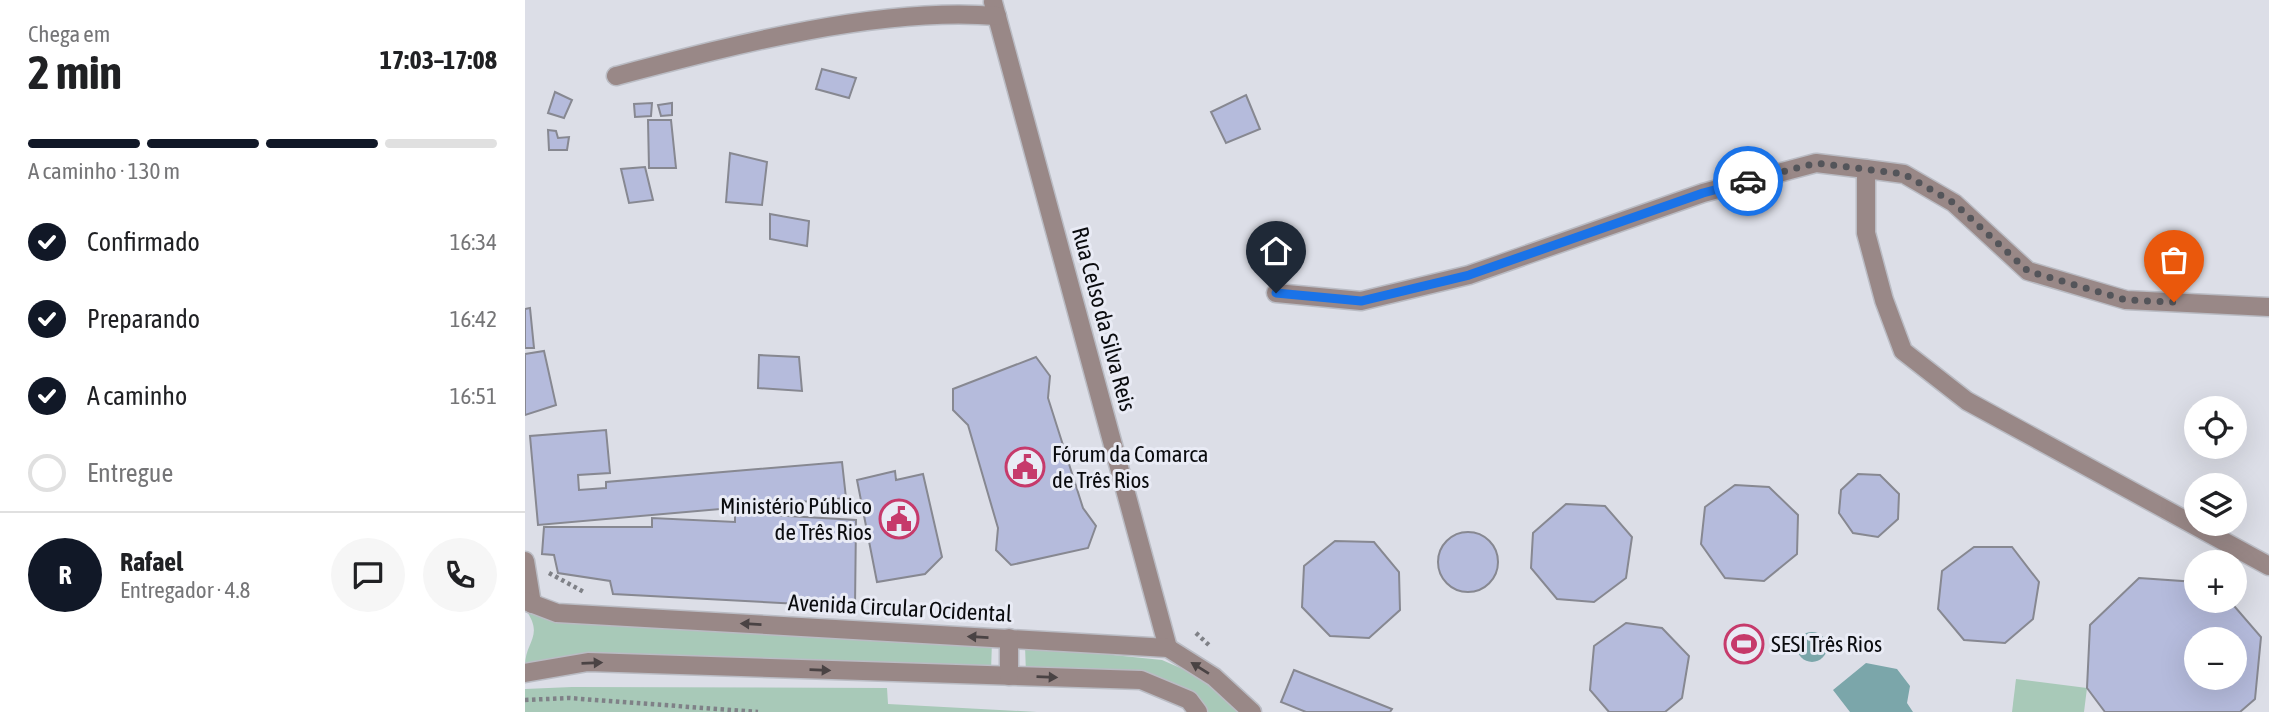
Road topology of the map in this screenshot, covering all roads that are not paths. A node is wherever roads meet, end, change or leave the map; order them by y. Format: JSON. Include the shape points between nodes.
{"nodes":[{"id":1,"x":616,"y":76,"type":"dead end"},
{"id":2,"x":1866,"y":169,"type":"junction"},
{"id":3,"x":1276,"y":293,"type":"dead end"},
{"id":4,"x":2269,"y":307,"type":"edge"},
{"id":5,"x":525,"y":561,"type":"edge"},
{"id":6,"x":2269,"y":566,"type":"edge"},
{"id":7,"x":528,"y":603,"type":"edge"},
{"id":8,"x":1009,"y":638,"type":"junction"},
{"id":9,"x":1168,"y":648,"type":"junction"},
{"id":10,"x":525,"y":673,"type":"edge"},
{"id":11,"x":1009,"y":676,"type":"junction"},
{"id":12,"x":1198,"y":712,"type":"edge"},
{"id":13,"x":1252,"y":712,"type":"edge"}],
"edges":[{"from":1,"to":9,"type":"street","name":"Rua Celso da Silva Reis","via":[[714,51],[876,21],[995,9]]},
{"from":2,"to":3,"type":"street","via":[[1816,163],[1703,193],[1469,275],[1361,301]]},
{"from":2,"to":4,"type":"street","via":[[1904,174],[1954,203],[2028,271],[2126,300]]},
{"from":2,"to":6,"type":"street","via":[[1867,233],[1903,351],[1967,401]]},
{"from":5,"to":7,"type":"street"},
{"from":8,"to":7,"type":"street","name":"Avenida Circular Ocidental","one_way":true,"via":[[557,613]]},
{"from":8,"to":9,"type":"street","name":"Avenida Circular Ocidental"},
{"from":8,"to":11,"type":"street"},
{"from":13,"to":9,"type":"street","name":"Avenida Circular Ocidental","one_way":true,"via":[[1214,677]]},
{"from":10,"to":11,"type":"street","one_way":true,"via":[[588,662]]},
{"from":11,"to":12,"type":"street","one_way":true,"via":[[1141,680],[1189,700]]}]}
